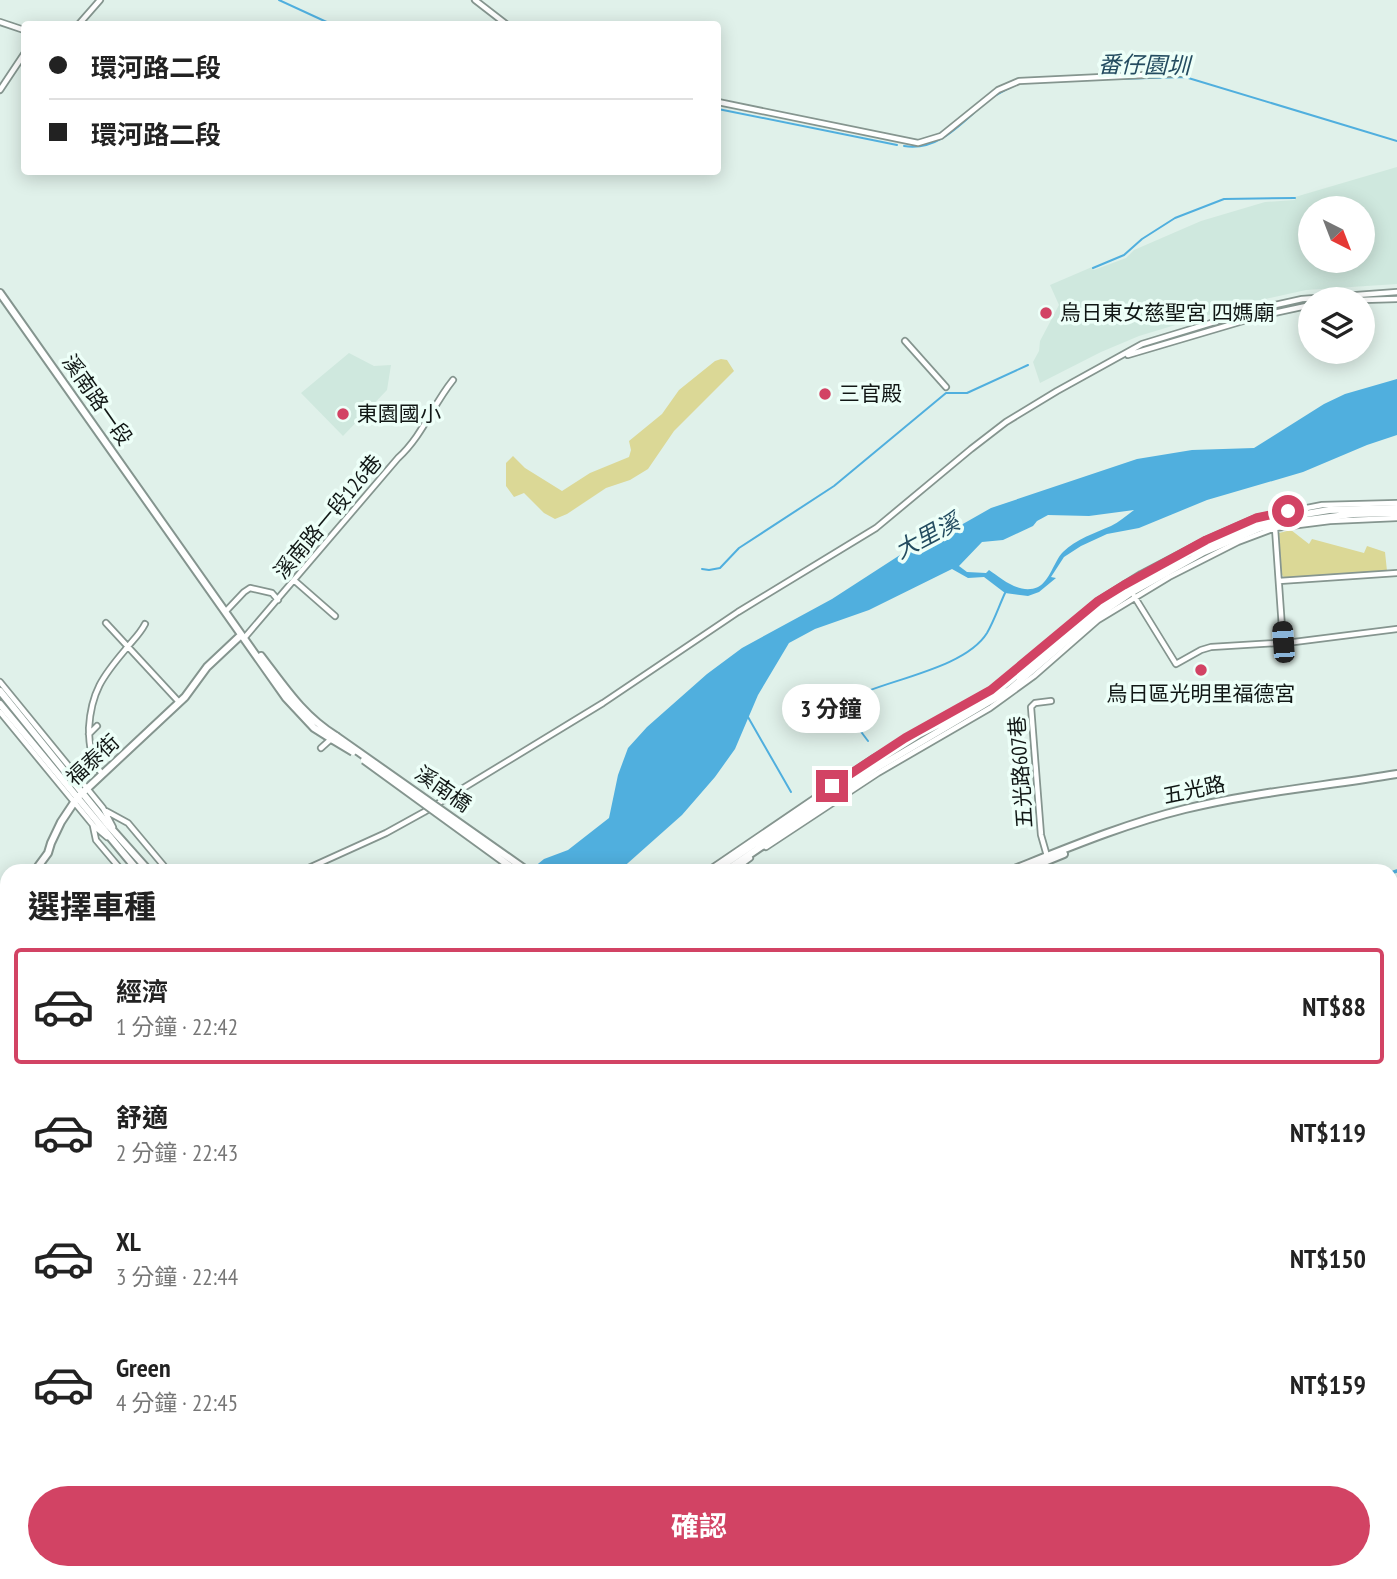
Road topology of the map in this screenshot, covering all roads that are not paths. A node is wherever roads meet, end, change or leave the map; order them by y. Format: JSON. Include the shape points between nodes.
{"nodes":[{"id":1,"x":100,"y":0,"type":"edge"},
{"id":2,"x":475,"y":0,"type":"edge"},
{"id":3,"x":82,"y":21,"type":"edge"},
{"id":4,"x":502,"y":21,"type":"edge"},
{"id":5,"x":0,"y":22,"type":"edge"},
{"id":6,"x":21,"y":29,"type":"edge"},
{"id":7,"x":21,"y":58,"type":"edge"},
{"id":8,"x":1186,"y":73,"type":"dead end"},
{"id":9,"x":0,"y":90,"type":"edge"},
{"id":10,"x":721,"y":103,"type":"edge"},
{"id":11,"x":1397,"y":292,"type":"edge"},
{"id":12,"x":0,"y":293,"type":"edge"},
{"id":13,"x":1397,"y":299,"type":"edge"},
{"id":14,"x":1375,"y":300,"type":"edge"},
{"id":15,"x":1298,"y":308,"type":"edge"},
{"id":16,"x":905,"y":341,"type":"dead end"},
{"id":17,"x":1120,"y":357,"type":"junction"},
{"id":18,"x":453,"y":380,"type":"dead end"},
{"id":19,"x":946,"y":387,"type":"dead end"},
{"id":20,"x":1397,"y":503,"type":"edge"},
{"id":21,"x":1397,"y":511,"type":"edge"},
{"id":22,"x":1397,"y":518,"type":"edge"},
{"id":23,"x":1273,"y":522,"type":"junction"},
{"id":24,"x":1397,"y":573,"type":"edge"},
{"id":25,"x":295,"y":581,"type":"junction"},
{"id":26,"x":1279,"y":581,"type":"junction"},
{"id":27,"x":1135,"y":596,"type":"junction"},
{"id":28,"x":278,"y":600,"type":"junction"},
{"id":29,"x":227,"y":612,"type":"junction"},
{"id":30,"x":335,"y":616,"type":"dead end"},
{"id":31,"x":106,"y":623,"type":"dead end"},
{"id":32,"x":145,"y":624,"type":"dead end"},
{"id":33,"x":1397,"y":629,"type":"edge"},
{"id":34,"x":243,"y":635,"type":"junction"},
{"id":35,"x":1283,"y":642,"type":"junction"},
{"id":36,"x":127,"y":646,"type":"junction"},
{"id":37,"x":0,"y":682,"type":"edge"},
{"id":38,"x":0,"y":691,"type":"edge"},
{"id":39,"x":1051,"y":701,"type":"dead end"},
{"id":40,"x":179,"y":702,"type":"junction"},
{"id":41,"x":0,"y":705,"type":"edge"},
{"id":42,"x":0,"y":712,"type":"edge"},
{"id":43,"x":953,"y":719,"type":"junction"},
{"id":44,"x":97,"y":726,"type":"dead end"},
{"id":45,"x":932,"y":731,"type":"junction"},
{"id":46,"x":89,"y":734,"type":"junction"},
{"id":47,"x":333,"y":738,"type":"junction"},
{"id":48,"x":321,"y":748,"type":"dead end"},
{"id":49,"x":102,"y":774,"type":"junction"},
{"id":50,"x":1397,"y":776,"type":"edge"},
{"id":51,"x":80,"y":795,"type":"junction"},
{"id":52,"x":105,"y":811,"type":"junction"},
{"id":53,"x":93,"y":825,"type":"junction"},
{"id":54,"x":113,"y":837,"type":"junction"},
{"id":55,"x":1047,"y":856,"type":"junction"},
{"id":56,"x":41,"y":864,"type":"edge"},
{"id":57,"x":117,"y":864,"type":"edge"},
{"id":58,"x":133,"y":864,"type":"edge"},
{"id":59,"x":144,"y":864,"type":"edge"},
{"id":60,"x":162,"y":864,"type":"edge"},
{"id":61,"x":318,"y":864,"type":"edge"},
{"id":62,"x":507,"y":864,"type":"edge"},
{"id":63,"x":517,"y":864,"type":"edge"},
{"id":64,"x":718,"y":864,"type":"edge"},
{"id":65,"x":724,"y":864,"type":"edge"},
{"id":66,"x":735,"y":864,"type":"edge"},
{"id":67,"x":743,"y":864,"type":"edge"},
{"id":68,"x":1027,"y":864,"type":"edge"},
{"id":69,"x":1040,"y":864,"type":"edge"}],
"edges":[{"from":1,"to":3,"type":"street"},
{"from":2,"to":4,"type":"street"},
{"from":5,"to":6,"type":"street"},
{"from":7,"to":9,"type":"street"},
{"from":8,"to":10,"type":"street","via":[[1019,81],[998,90],[941,136],[918,143]]},
{"from":11,"to":17,"type":"street","via":[[1329,296],[1258,309],[1142,344]]},
{"from":12,"to":29,"type":"main road","name":"溪南路一段"},
{"from":13,"to":14,"type":"street"},
{"from":15,"to":17,"type":"street"},
{"from":16,"to":19,"type":"street"},
{"from":17,"to":61,"type":"street","via":[[1006,422],[876,528],[738,611],[603,703],[386,833]]},
{"from":18,"to":25,"type":"street","name":"溪南路一段126巷","via":[[415,441]]},
{"from":20,"to":23,"type":"street","via":[[1322,505]]},
{"from":21,"to":23,"type":"main road"},
{"from":22,"to":23,"type":"street"},
{"from":23,"to":26,"type":"street"},
{"from":23,"to":27,"type":"street"},
{"from":23,"to":43,"type":"main road","via":[[1205,552],[1129,594],[1009,690]]},
{"from":23,"to":43,"type":"street","via":[[1256,518],[1206,540],[1098,601]]},
{"from":24,"to":26,"type":"street"},
{"from":25,"to":28,"type":"street","name":"溪南路一段126巷"},
{"from":25,"to":30,"type":"street"},
{"from":26,"to":35,"type":"street"},
{"from":27,"to":35,"type":"street","via":[[1176,664],[1208,648]]},
{"from":27,"to":43,"type":"street","via":[[1098,620],[1017,690]]},
{"from":28,"to":29,"type":"street","via":[[272,593],[250,588]]},
{"from":28,"to":34,"type":"street","name":"溪南路一段126巷"},
{"from":29,"to":34,"type":"main road","name":"溪南路一段"},
{"from":31,"to":36,"type":"street"},
{"from":32,"to":36,"type":"street"},
{"from":33,"to":35,"type":"street"},
{"from":34,"to":40,"type":"main road","name":"福泰街","via":[[207,667]]},
{"from":34,"to":47,"type":"main road","name":"溪南路一段","via":[[300,706]]},
{"from":36,"to":40,"type":"street"},
{"from":36,"to":46,"type":"street","via":[[94,694]]},
{"from":37,"to":51,"type":"street"},
{"from":38,"to":51,"type":"main road"},
{"from":39,"to":55,"type":"street","name":"五光路607巷","via":[[1031,707],[1041,835]]},
{"from":40,"to":49,"type":"main road","name":"福泰街"},
{"from":41,"to":51,"type":"main road"},
{"from":42,"to":51,"type":"street"},
{"from":43,"to":45,"type":"main road"},
{"from":44,"to":46,"type":"street"},
{"from":45,"to":64,"type":"street","via":[[872,759]]},
{"from":45,"to":65,"type":"main road","via":[[813,802]]},
{"from":45,"to":66,"type":"main road"},
{"from":45,"to":67,"type":"street"},
{"from":46,"to":49,"type":"street","via":[[93,762]]},
{"from":47,"to":48,"type":"street"},
{"from":47,"to":62,"type":"main road","name":"溪南橋","bridge":true},
{"from":47,"to":63,"type":"main road","name":"溪南橋","bridge":true},
{"from":49,"to":51,"type":"main road","name":"福泰街"},
{"from":50,"to":55,"type":"main road","name":"五光路","via":[[1184,809]]},
{"from":50,"to":69,"type":"main road","name":"五光路","via":[[1185,812]]},
{"from":51,"to":52,"type":"street"},
{"from":51,"to":53,"type":"street"},
{"from":51,"to":54,"type":"main road"},
{"from":51,"to":56,"type":"main road","name":"福泰街"},
{"from":52,"to":54,"type":"street"},
{"from":52,"to":60,"type":"street","via":[[128,823]]},
{"from":53,"to":54,"type":"street"},
{"from":53,"to":57,"type":"street","via":[[96,840]]},
{"from":54,"to":58,"type":"main road"},
{"from":54,"to":59,"type":"main road"},
{"from":55,"to":68,"type":"main road","name":"五光路"}]}
